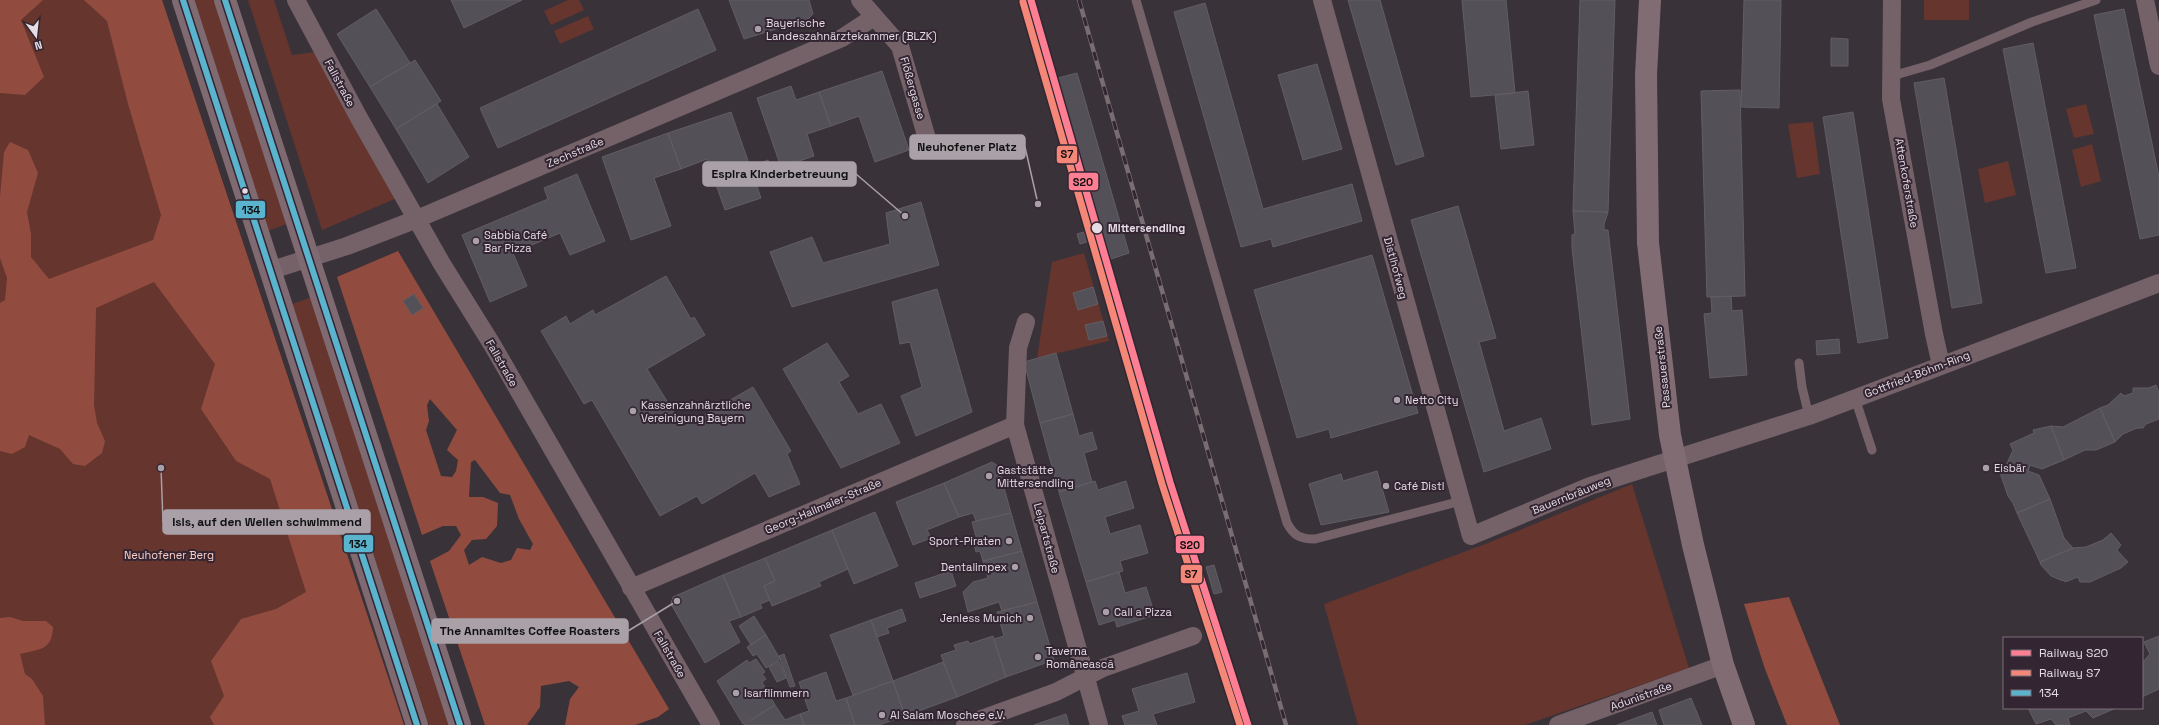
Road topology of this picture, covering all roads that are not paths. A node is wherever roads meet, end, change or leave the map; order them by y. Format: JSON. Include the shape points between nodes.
{"nodes":[{"id":1,"x":183,"y":0,"type":"edge"},
{"id":2,"x":225,"y":0,"type":"edge"},
{"id":3,"x":296,"y":0,"type":"edge"},
{"id":4,"x":860,"y":0,"type":"edge"},
{"id":5,"x":1136,"y":0,"type":"edge"},
{"id":6,"x":1322,"y":0,"type":"edge"},
{"id":7,"x":1650,"y":0,"type":"edge"},
{"id":8,"x":1892,"y":0,"type":"edge"},
{"id":9,"x":2096,"y":0,"type":"edge"},
{"id":10,"x":2145,"y":0,"type":"edge"},
{"id":11,"x":874,"y":16,"type":"junction"},
{"id":12,"x":2159,"y":66,"type":"edge"},
{"id":13,"x":1892,"y":76,"type":"junction"},
{"id":14,"x":928,"y":142,"type":"dead end"},
{"id":15,"x":416,"y":219,"type":"junction"},
{"id":16,"x":308,"y":259,"type":"junction"},
{"id":17,"x":269,"y":271,"type":"junction"},
{"id":18,"x":2159,"y":283,"type":"edge"},
{"id":19,"x":1026,"y":322,"type":"dead end"},
{"id":20,"x":1798,"y":363,"type":"dead end"},
{"id":21,"x":1941,"y":365,"type":"junction"},
{"id":22,"x":1855,"y":398,"type":"junction"},
{"id":23,"x":1809,"y":416,"type":"junction"},
{"id":24,"x":1015,"y":425,"type":"junction"},
{"id":25,"x":1872,"y":450,"type":"dead end"},
{"id":26,"x":1674,"y":459,"type":"junction"},
{"id":27,"x":1461,"y":500,"type":"junction"},
{"id":28,"x":1471,"y":536,"type":"joint"},
{"id":29,"x":631,"y":588,"type":"junction"},
{"id":30,"x":1194,"y":636,"type":"dead end"},
{"id":31,"x":1723,"y":665,"type":"junction"},
{"id":32,"x":1084,"y":677,"type":"junction"},
{"id":33,"x":418,"y":725,"type":"edge"},
{"id":34,"x":460,"y":725,"type":"edge"},
{"id":35,"x":711,"y":725,"type":"edge"},
{"id":36,"x":965,"y":725,"type":"edge"},
{"id":37,"x":1099,"y":725,"type":"edge"},
{"id":38,"x":1558,"y":725,"type":"edge"},
{"id":39,"x":1744,"y":725,"type":"edge"}],
"edges":[{"from":1,"to":17,"type":"main road"},
{"from":2,"to":16,"type":"main road"},
{"from":3,"to":15,"type":"street","name":"Fallstraße"},
{"from":4,"to":11,"type":"street","name":"Flößergasse"},
{"from":5,"to":27,"type":"lane","via":[[1292,532],[1302,539],[1315,539]]},
{"from":6,"to":27,"type":"street","name":"Distlhofweg"},
{"from":7,"to":26,"type":"street","name":"Passauerstraße","via":[[1646,75],[1648,243]]},
{"from":8,"to":13,"type":"street","name":"Attenkoferstraße"},
{"from":9,"to":13,"type":"lane","via":[[2032,22],[1930,65]]},
{"from":10,"to":12,"type":"street"},
{"from":11,"to":14,"type":"street","name":"Flößergasse","via":[[903,53]]},
{"from":11,"to":15,"type":"street","name":"Zechstraße","via":[[842,38]]},
{"from":13,"to":21,"type":"street","name":"Attenkoferstraße","via":[[1892,104]]},
{"from":15,"to":16,"type":"street","name":"Zechstraße"},
{"from":15,"to":29,"type":"street","name":"Fallstraße","via":[[493,346]]},
{"from":16,"to":17,"type":"street","name":"Zechstraße"},
{"from":16,"to":34,"type":"main road"},
{"from":17,"to":33,"type":"main road"},
{"from":18,"to":21,"type":"street","name":"Gottfried-Böhm-Ring"},
{"from":19,"to":24,"type":"street","name":"Leipartstraße","via":[[1018,348]]},
{"from":20,"to":23,"type":"lane"},
{"from":21,"to":22,"type":"street","name":"Gottfried-Böhm-Ring"},
{"from":22,"to":23,"type":"street","name":"Gottfried-Böhm-Ring"},
{"from":22,"to":25,"type":"lane"},
{"from":23,"to":26,"type":"street","name":"Gottfried-Böhm-Ring"},
{"from":24,"to":29,"type":"street","name":"Georg-Hallmaier-Straße"},
{"from":24,"to":32,"type":"street","name":"Leipartstraße"},
{"from":26,"to":28,"type":"street","name":"Bauernbräuweg","via":[[1590,486]]},
{"from":26,"to":31,"type":"street","name":"Passauerstraße","via":[[1692,545]]},
{"from":27,"to":28,"type":"street","name":"Distlhofweg"},
{"from":29,"to":35,"type":"street","name":"Fallstraße"},
{"from":30,"to":32,"type":"street"},
{"from":31,"to":38,"type":"street","name":"Adunistraße"},
{"from":31,"to":39,"type":"street","name":"Passauerstraße"},
{"from":32,"to":36,"type":"street","via":[[1056,692]]},
{"from":32,"to":37,"type":"street","name":"Leipartstraße"}]}
